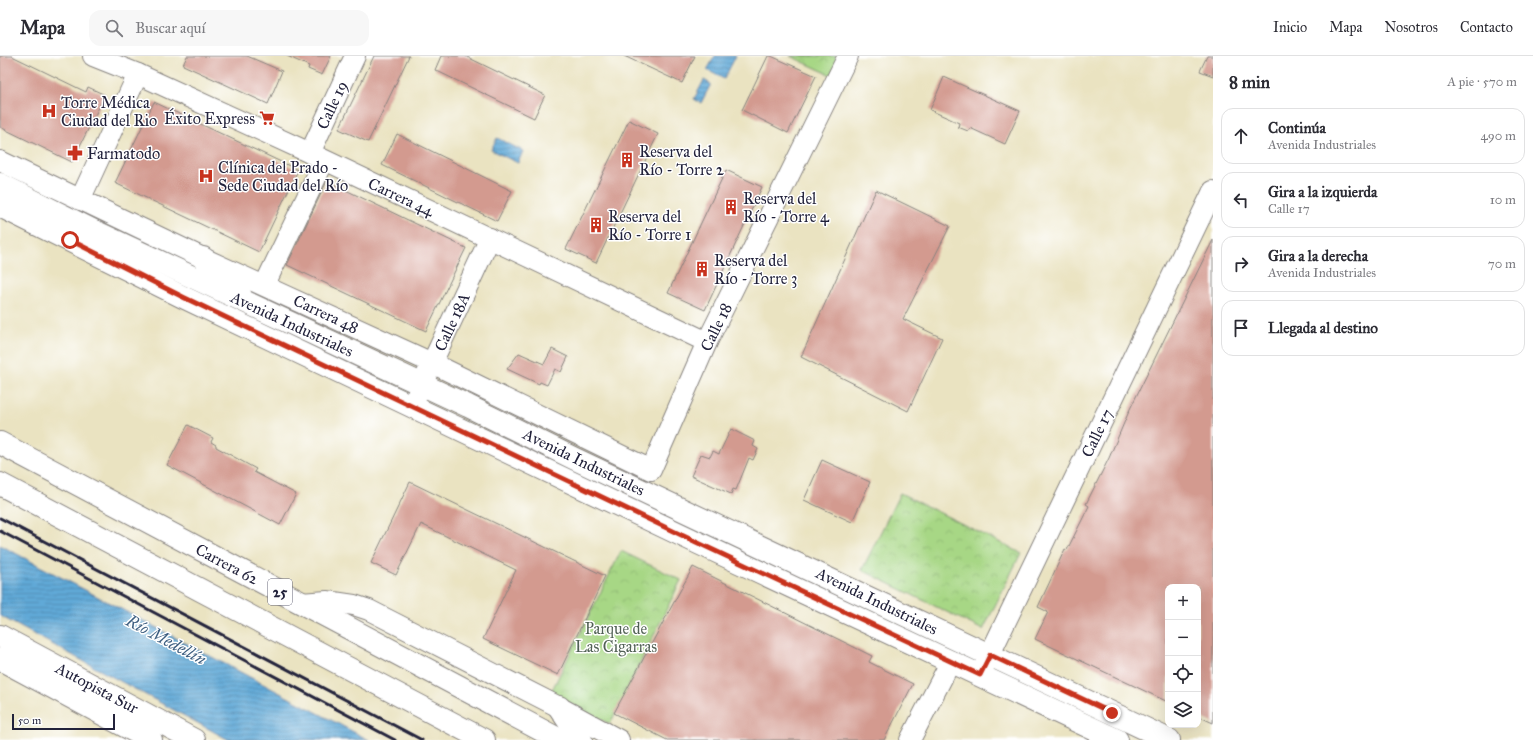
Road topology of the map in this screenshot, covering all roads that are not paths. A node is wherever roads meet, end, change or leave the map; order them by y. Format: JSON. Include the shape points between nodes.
{"nodes":[{"id":1,"x":93,"y":56,"type":"edge"},
{"id":2,"x":355,"y":56,"type":"edge"},
{"id":3,"x":848,"y":56,"type":"edge"},
{"id":4,"x":138,"y":74,"type":"junction"},
{"id":5,"x":317,"y":157,"type":"junction"},
{"id":6,"x":0,"y":161,"type":"edge"},
{"id":7,"x":0,"y":184,"type":"edge"},
{"id":8,"x":1213,"y":191,"type":"edge"},
{"id":9,"x":80,"y":200,"type":"junction"},
{"id":10,"x":0,"y":206,"type":"edge"},
{"id":11,"x":490,"y":238,"type":"junction"},
{"id":12,"x":203,"y":258,"type":"junction"},
{"id":13,"x":267,"y":280,"type":"dead end"},
{"id":14,"x":252,"y":306,"type":"junction"},
{"id":15,"x":708,"y":342,"type":"junction"},
{"id":16,"x":432,"y":363,"type":"junction"},
{"id":17,"x":422,"y":384,"type":"junction"},
{"id":18,"x":412,"y":406,"type":"junction"},
{"id":19,"x":0,"y":444,"type":"edge"},
{"id":20,"x":652,"y":470,"type":"joint"},
{"id":21,"x":5,"y":486,"type":"edge"},
{"id":22,"x":301,"y":603,"type":"junction"},
{"id":23,"x":0,"y":636,"type":"edge"},
{"id":24,"x":990,"y":655,"type":"junction"},
{"id":25,"x":0,"y":659,"type":"edge"},
{"id":26,"x":951,"y":661,"type":"junction"},
{"id":27,"x":980,"y":675,"type":"junction"},
{"id":28,"x":559,"y":707,"type":"junction"},
{"id":29,"x":1112,"y":713,"type":"junction"},
{"id":30,"x":1106,"y":738,"type":"edge"},
{"id":31,"x":151,"y":740,"type":"edge"},
{"id":32,"x":194,"y":740,"type":"edge"},
{"id":33,"x":484,"y":740,"type":"edge"},
{"id":34,"x":560,"y":740,"type":"edge"},
{"id":35,"x":581,"y":740,"type":"edge"},
{"id":36,"x":619,"y":740,"type":"edge"},
{"id":37,"x":910,"y":740,"type":"edge"},
{"id":38,"x":1169,"y":740,"type":"edge"}],
"edges":[{"from":1,"to":4,"type":"street","name":"Carrera 44"},
{"from":2,"to":5,"type":"street","name":"Calle 19"},
{"from":3,"to":15,"type":"street","name":"Calle 18"},
{"from":4,"to":5,"type":"street","name":"Carrera 44"},
{"from":4,"to":9,"type":"street"},
{"from":5,"to":11,"type":"street","name":"Carrera 44"},
{"from":5,"to":13,"type":"street","name":"Calle 19"},
{"from":6,"to":9,"type":"street","name":"Carrera 48"},
{"from":7,"to":14,"type":"main road","name":"Avenida Industriales"},
{"from":8,"to":24,"type":"street","name":"Calle 17"},
{"from":9,"to":12,"type":"street","name":"Carrera 48"},
{"from":10,"to":18,"type":"main road","name":"Avenida Industriales"},
{"from":11,"to":15,"type":"street","name":"Carrera 44"},
{"from":11,"to":16,"type":"street","name":"Calle 18A"},
{"from":12,"to":14,"type":"main road"},
{"from":12,"to":16,"type":"street","name":"Carrera 48"},
{"from":14,"to":17,"type":"main road","name":"Avenida Industriales"},
{"from":15,"to":20,"type":"street","name":"Calle 18"},
{"from":16,"to":17,"type":"street","name":"Calle 18A"},
{"from":16,"to":20,"type":"street","name":"Carrera 48"},
{"from":17,"to":18,"type":"street","name":"Calle 18A"},
{"from":17,"to":24,"type":"main road","name":"Avenida Industriales"},
{"from":18,"to":26,"type":"main road","name":"Avenida Industriales"},
{"from":19,"to":22,"type":"main road","name":"Carrera 62","number":"25"},
{"from":21,"to":33,"type":"main road","number":"25"},
{"from":22,"to":28,"type":"street","via":[[327,601],[369,610]]},
{"from":22,"to":34,"type":"main road","name":"Carrera 62","number":"25"},
{"from":23,"to":32,"type":"main road","name":"Autopista Sur"},
{"from":24,"to":27,"type":"street","name":"Calle 17"},
{"from":24,"to":29,"type":"main road","name":"Avenida Industriales"},
{"from":25,"to":31,"type":"main road","name":"Autopista Sur"},
{"from":26,"to":27,"type":"main road","name":"Avenida Industriales"},
{"from":26,"to":37,"type":"street"},
{"from":27,"to":30,"type":"main road","name":"Avenida Industriales"},
{"from":28,"to":35,"type":"main road"},
{"from":28,"to":36,"type":"street"},
{"from":29,"to":30,"type":"street"},
{"from":29,"to":38,"type":"main road","name":"Avenida Industriales"}]}
